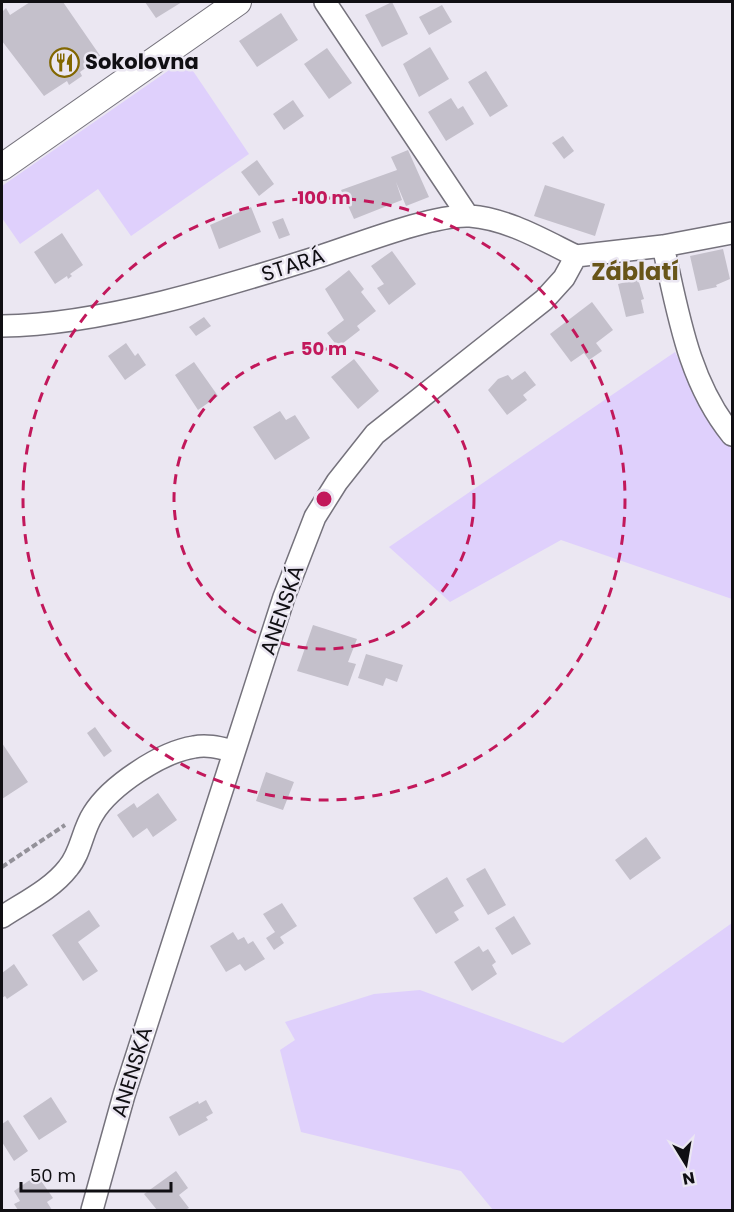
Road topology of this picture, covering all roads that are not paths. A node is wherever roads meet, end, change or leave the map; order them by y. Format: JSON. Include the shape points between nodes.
{"nodes":[{"id":1,"x":238,"y":2,"type":"edge"},
{"id":2,"x":325,"y":2,"type":"edge"},
{"id":3,"x":2,"y":167,"type":"edge"},
{"id":4,"x":468,"y":216,"type":"junction"},
{"id":5,"x":732,"y":233,"type":"edge"},
{"id":6,"x":663,"y":246,"type":"junction"},
{"id":7,"x":576,"y":256,"type":"junction"},
{"id":8,"x":2,"y":326,"type":"edge"},
{"id":9,"x":732,"y":435,"type":"edge"},
{"id":10,"x":234,"y":751,"type":"junction"},
{"id":11,"x":2,"y":917,"type":"edge"},
{"id":12,"x":92,"y":1210,"type":"edge"}],
"edges":[{"from":1,"to":3,"type":"main road"},
{"from":2,"to":4,"type":"street"},
{"from":4,"to":7,"type":"street","name":"STARÁ","via":[[512,226]]},
{"from":4,"to":8,"type":"street","name":"STARÁ","via":[[414,227],[254,277],[144,305],[77,319]]},
{"from":5,"to":6,"type":"street"},
{"from":6,"to":7,"type":"street"},
{"from":6,"to":9,"type":"street","via":[[697,376]]},
{"from":7,"to":10,"type":"street","name":"ANENSKÁ","via":[[564,278],[544,300],[375,434],[337,482],[315,518],[284,597]]},
{"from":10,"to":11,"type":"street","via":[[196,746],[154,762],[105,798],[92,815],[67,870]]},
{"from":10,"to":12,"type":"street","name":"ANENSKÁ","via":[[124,1095]]}]}
